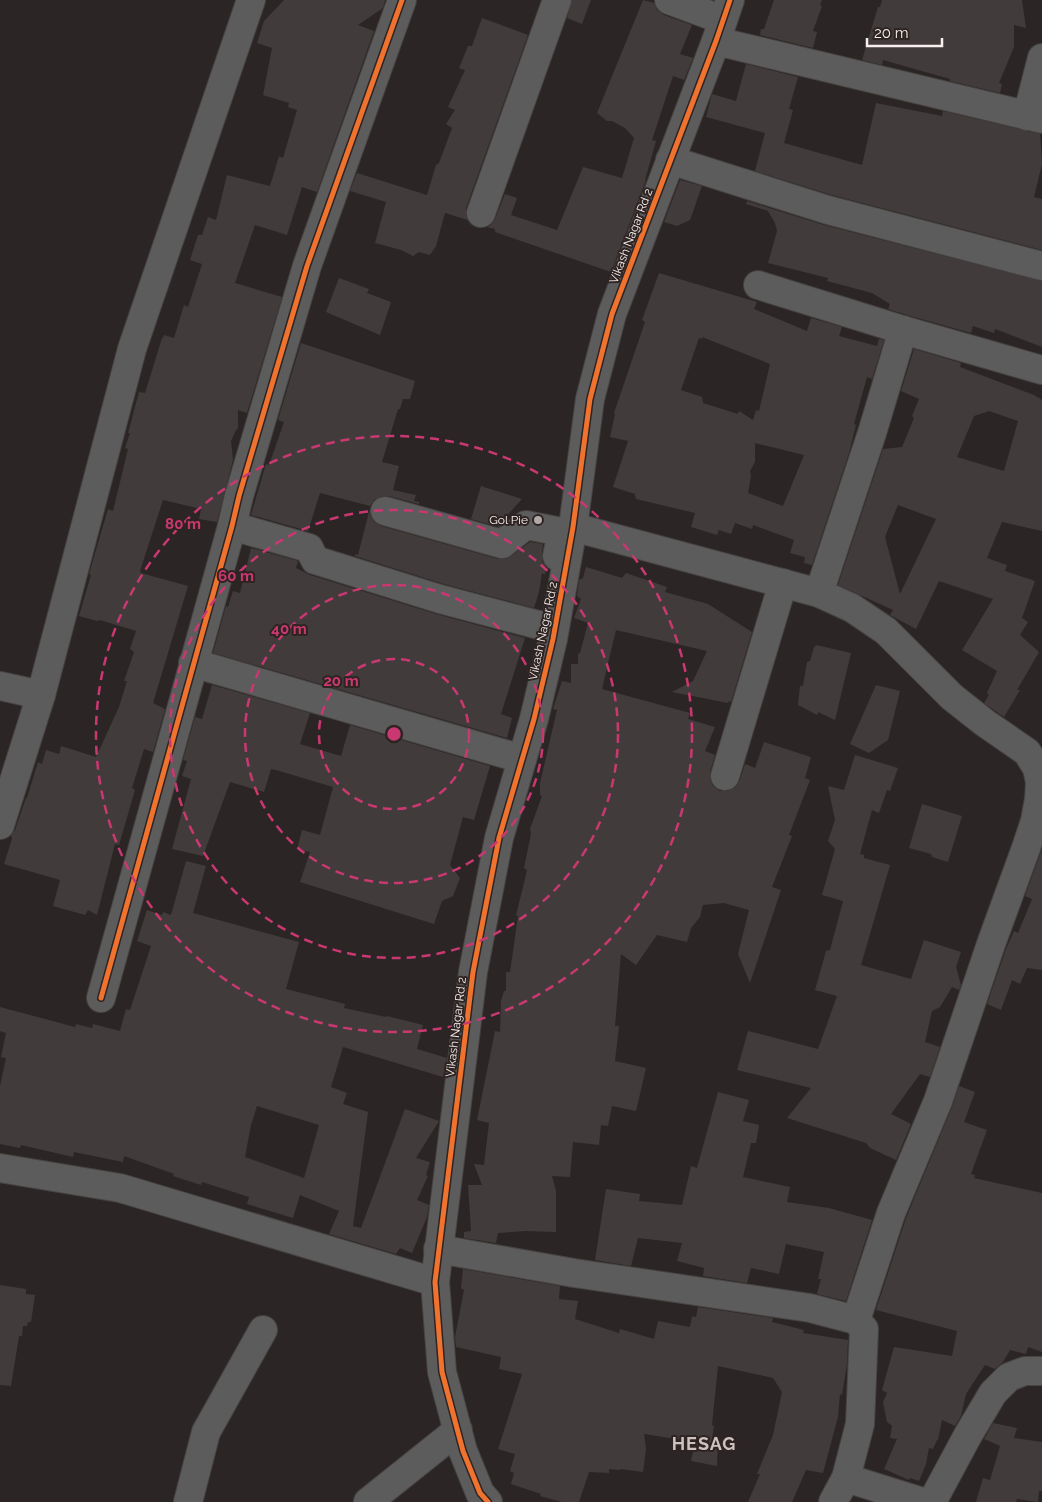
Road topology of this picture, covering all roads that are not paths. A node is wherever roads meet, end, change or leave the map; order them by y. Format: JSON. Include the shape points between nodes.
{"nodes":[{"id":1,"x":251,"y":0,"type":"edge"},
{"id":2,"x":402,"y":0,"type":"edge"},
{"id":3,"x":557,"y":0,"type":"edge"},
{"id":4,"x":669,"y":0,"type":"edge"},
{"id":5,"x":723,"y":21,"type":"edge"},
{"id":6,"x":1042,"y":58,"type":"edge"},
{"id":7,"x":1034,"y":118,"type":"edge"},
{"id":8,"x":670,"y":160,"type":"junction"},
{"id":9,"x":480,"y":213,"type":"dead end"},
{"id":10,"x":1042,"y":266,"type":"edge"},
{"id":11,"x":758,"y":285,"type":"dead end"},
{"id":12,"x":902,"y":330,"type":"junction"},
{"id":13,"x":1042,"y":370,"type":"edge"},
{"id":14,"x":385,"y":511,"type":"dead end"},
{"id":15,"x":232,"y":526,"type":"junction"},
{"id":16,"x":573,"y":527,"type":"junction"},
{"id":17,"x":568,"y":557,"type":"junction"},
{"id":18,"x":783,"y":583,"type":"junction"},
{"id":19,"x":819,"y":593,"type":"junction"},
{"id":20,"x":554,"y":629,"type":"junction"},
{"id":21,"x":194,"y":663,"type":"junction"},
{"id":22,"x":0,"y":686,"type":"edge"},
{"id":23,"x":41,"y":695,"type":"junction"},
{"id":24,"x":522,"y":759,"type":"junction"},
{"id":25,"x":725,"y":776,"type":"dead end"},
{"id":26,"x":0,"y":825,"type":"edge"},
{"id":27,"x":101,"y":998,"type":"dead end"},
{"id":28,"x":0,"y":1168,"type":"edge"},
{"id":29,"x":438,"y":1249,"type":"junction"},
{"id":30,"x":435,"y":1282,"type":"junction"},
{"id":31,"x":856,"y":1320,"type":"junction"},
{"id":32,"x":263,"y":1330,"type":"dead end"},
{"id":33,"x":1042,"y":1372,"type":"edge"},
{"id":34,"x":458,"y":1430,"type":"junction"},
{"id":35,"x":846,"y":1478,"type":"junction"},
{"id":36,"x":188,"y":1502,"type":"edge"},
{"id":37,"x":368,"y":1502,"type":"edge"},
{"id":38,"x":488,"y":1502,"type":"edge"},
{"id":39,"x":834,"y":1502,"type":"edge"},
{"id":40,"x":923,"y":1502,"type":"edge"},
{"id":41,"x":932,"y":1502,"type":"edge"}],
"edges":[{"from":1,"to":23,"type":"street","via":[[132,349]]},
{"from":2,"to":15,"type":"street","via":[[307,266]]},
{"from":3,"to":9,"type":"street"},
{"from":4,"to":5,"type":"street"},
{"from":5,"to":7,"type":"street"},
{"from":5,"to":8,"type":"street","name":"Vikash Nagar Rd 2"},
{"from":6,"to":7,"type":"street"},
{"from":8,"to":10,"type":"street","via":[[828,210]]},
{"from":8,"to":16,"type":"street","name":"Vikash Nagar Rd 2","via":[[612,314],[590,399]]},
{"from":11,"to":12,"type":"street"},
{"from":12,"to":13,"type":"street"},
{"from":12,"to":19,"type":"street"},
{"from":14,"to":17,"type":"street","via":[[502,544],[526,525],[562,532],[557,556]]},
{"from":15,"to":20,"type":"street","via":[[309,548],[315,560],[324,563],[440,599]]},
{"from":15,"to":21,"type":"street"},
{"from":16,"to":17,"type":"street","name":"Vikash Nagar Rd 2"},
{"from":16,"to":18,"type":"street"},
{"from":17,"to":20,"type":"street","name":"Vikash Nagar Rd 2"},
{"from":18,"to":19,"type":"street"},
{"from":18,"to":25,"type":"street"},
{"from":19,"to":31,"type":"street","via":[[852,608],[886,632],[952,697],[1027,752],[1038,768],[1040,782],[1035,821],[1026,848],[938,1101],[892,1213]]},
{"from":20,"to":24,"type":"street","name":"Vikash Nagar Rd 2"},
{"from":21,"to":24,"type":"street"},
{"from":21,"to":27,"type":"street"},
{"from":22,"to":23,"type":"street"},
{"from":23,"to":26,"type":"street"},
{"from":24,"to":29,"type":"street","name":"Vikash Nagar Rd 2","via":[[499,838],[473,972]]},
{"from":28,"to":30,"type":"street","via":[[120,1188]]},
{"from":29,"to":30,"type":"street","name":"Vikash Nagar Rd 2"},
{"from":29,"to":31,"type":"street","via":[[810,1308]]},
{"from":30,"to":34,"type":"street","name":"Vikash Nagar Rd 2","via":[[442,1372]]},
{"from":31,"to":35,"type":"street","via":[[864,1329],[860,1424]]},
{"from":32,"to":36,"type":"street","via":[[206,1432]]},
{"from":33,"to":41,"type":"street","via":[[1025,1372],[1009,1377],[993,1393]]},
{"from":34,"to":37,"type":"street"},
{"from":34,"to":38,"type":"street","name":"Vikash Nagar Rd 2","via":[[480,1493]]},
{"from":35,"to":39,"type":"street"},
{"from":35,"to":40,"type":"street"}]}
